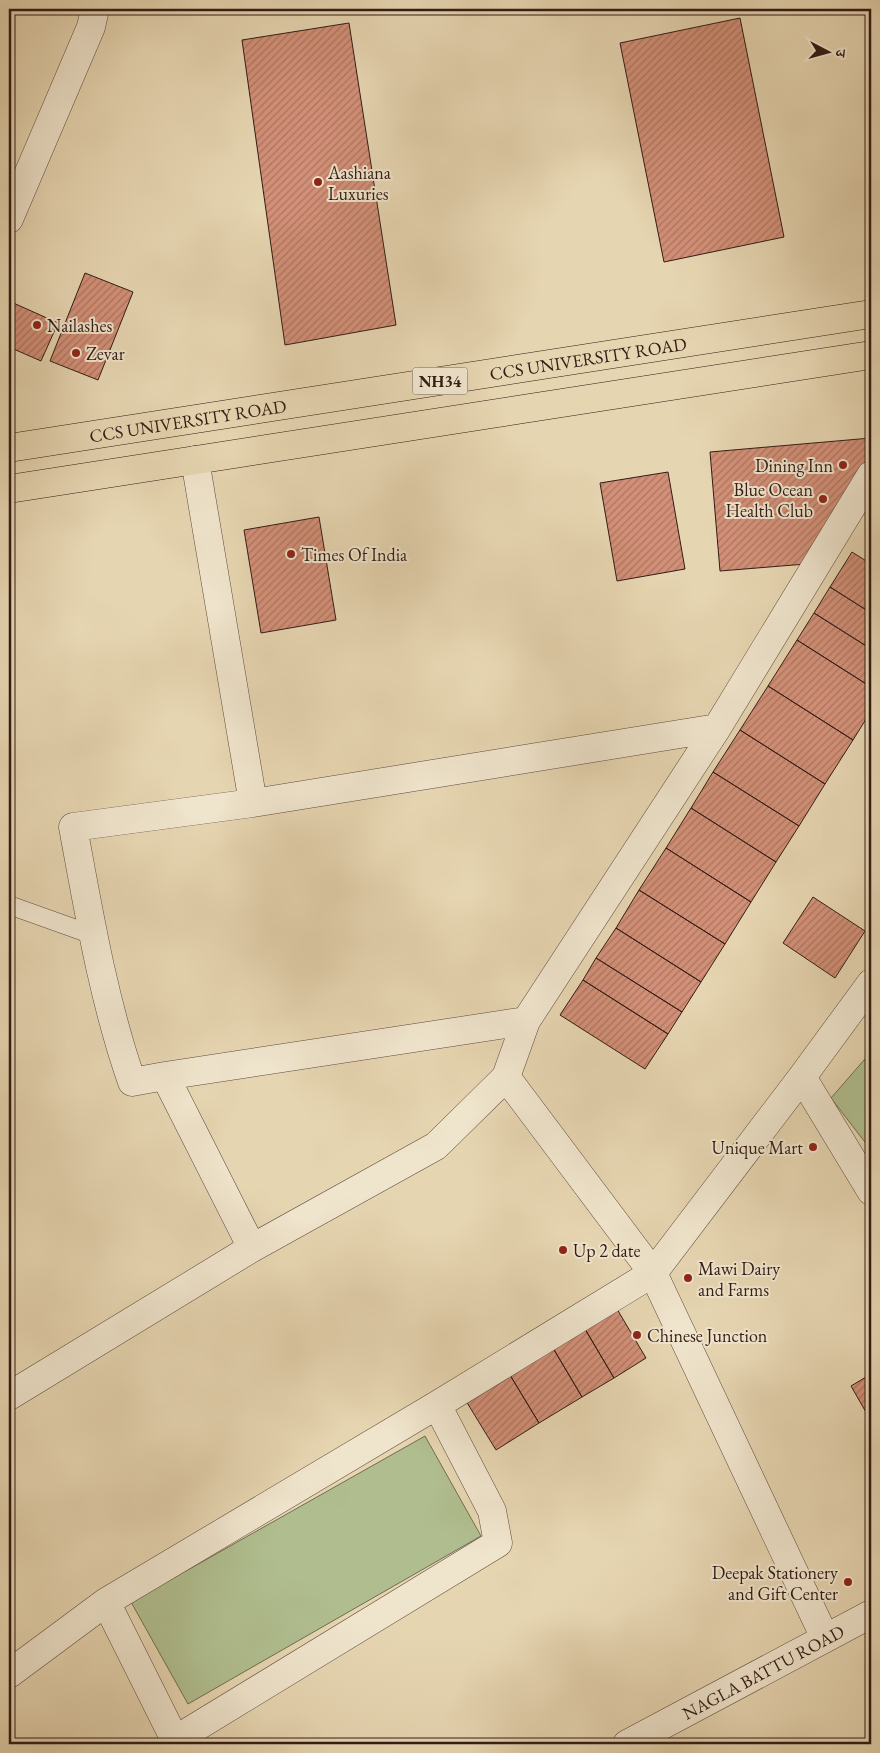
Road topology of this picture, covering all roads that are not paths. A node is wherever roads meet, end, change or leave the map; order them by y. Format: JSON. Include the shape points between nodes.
{"nodes":[{"id":1,"x":95,"y":9,"type":"edge"},
{"id":2,"x":9,"y":219,"type":"edge"},
{"id":3,"x":871,"y":314,"type":"edge"},
{"id":4,"x":871,"y":355,"type":"edge"},
{"id":5,"x":9,"y":448,"type":"edge"},
{"id":6,"x":195,"y":460,"type":"junction"},
{"id":7,"x":871,"y":476,"type":"edge"},
{"id":8,"x":9,"y":489,"type":"edge"},
{"id":9,"x":717,"y":728,"type":"junction"},
{"id":10,"x":253,"y":802,"type":"junction"},
{"id":11,"x":9,"y":906,"type":"edge"},
{"id":12,"x":93,"y":935,"type":"junction"},
{"id":13,"x":871,"y":983,"type":"edge"},
{"id":14,"x":526,"y":1021,"type":"junction"},
{"id":15,"x":165,"y":1076,"type":"junction"},
{"id":16,"x":506,"y":1077,"type":"junction"},
{"id":17,"x":802,"y":1077,"type":"junction"},
{"id":18,"x":871,"y":1191,"type":"edge"},
{"id":19,"x":252,"y":1248,"type":"junction"},
{"id":20,"x":653,"y":1272,"type":"junction"},
{"id":21,"x":10,"y":1391,"type":"edge"},
{"id":22,"x":437,"y":1405,"type":"junction"},
{"id":23,"x":106,"y":1602,"type":"junction"},
{"id":24,"x":871,"y":1614,"type":"edge"},
{"id":25,"x":825,"y":1638,"type":"junction"},
{"id":26,"x":9,"y":1674,"type":"edge"},
{"id":27,"x":627,"y":1744,"type":"edge"}],
"edges":[{"from":1,"to":2,"type":"street","via":[[91,27]]},
{"from":3,"to":5,"type":"highway","name":"CCS UNIVERSITY ROAD","number":"NH34"},
{"from":4,"to":6,"type":"highway","number":"NH34"},
{"from":6,"to":8,"type":"highway","number":"NH34"},
{"from":6,"to":10,"type":"street"},
{"from":7,"to":9,"type":"street"},
{"from":9,"to":10,"type":"street"},
{"from":9,"to":14,"type":"street"},
{"from":10,"to":12,"type":"street","via":[[73,827]]},
{"from":11,"to":12,"type":"lane"},
{"from":12,"to":15,"type":"street","via":[[118,1040],[132,1082]]},
{"from":13,"to":17,"type":"street"},
{"from":14,"to":15,"type":"street"},
{"from":14,"to":16,"type":"street"},
{"from":15,"to":19,"type":"street"},
{"from":16,"to":19,"type":"street","via":[[436,1146]]},
{"from":16,"to":20,"type":"street"},
{"from":17,"to":18,"type":"street"},
{"from":17,"to":20,"type":"street"},
{"from":19,"to":21,"type":"street"},
{"from":20,"to":22,"type":"street"},
{"from":20,"to":25,"type":"street"},
{"from":22,"to":23,"type":"street"},
{"from":22,"to":23,"type":"street","via":[[492,1510],[498,1543],[175,1740]]},
{"from":23,"to":26,"type":"street"},
{"from":24,"to":25,"type":"street","name":"NAGLA BATTU ROAD"},
{"from":25,"to":27,"type":"street","name":"NAGLA BATTU ROAD"}]}
